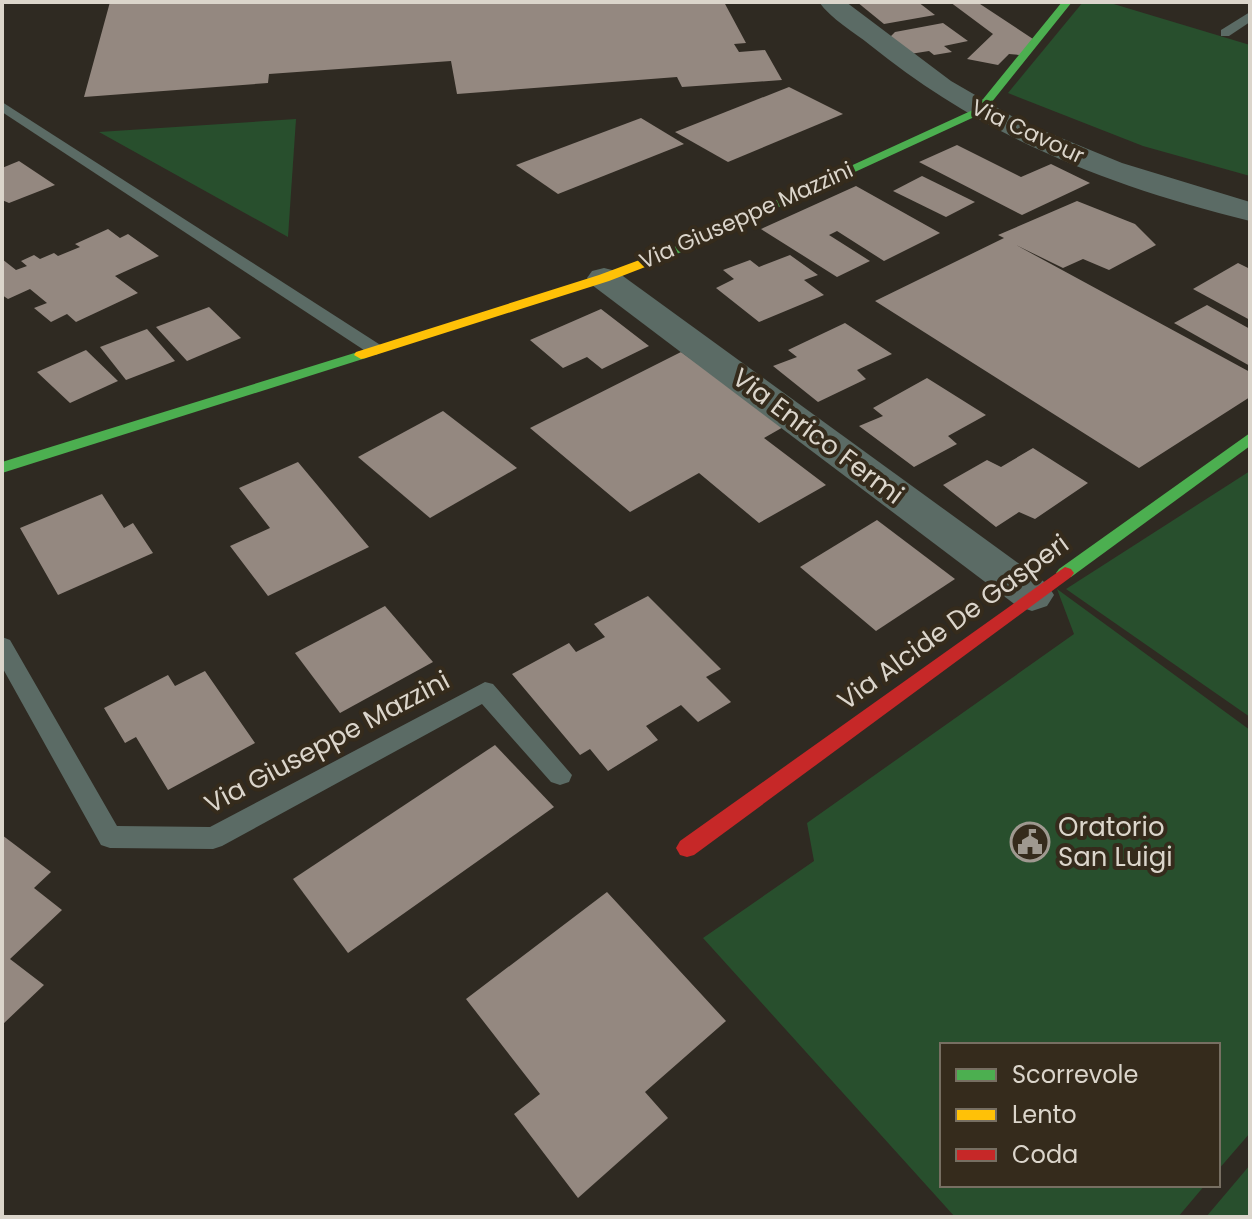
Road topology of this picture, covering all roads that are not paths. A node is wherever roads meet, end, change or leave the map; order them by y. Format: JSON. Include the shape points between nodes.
{"nodes":[{"id":1,"x":831,"y":2,"type":"edge"},
{"id":2,"x":1067,"y":2,"type":"edge"},
{"id":3,"x":1250,"y":16,"type":"edge"},
{"id":4,"x":1225,"y":33,"type":"dead end"},
{"id":5,"x":2,"y":106,"type":"edge"},
{"id":6,"x":979,"y":111,"type":"junction"},
{"id":7,"x":1250,"y":212,"type":"edge"},
{"id":8,"x":604,"y":278,"type":"junction"},
{"id":9,"x":376,"y":350,"type":"junction"},
{"id":10,"x":1250,"y":438,"type":"edge"},
{"id":11,"x":2,"y":468,"type":"edge"},
{"id":12,"x":1032,"y":595,"type":"junction"},
{"id":13,"x":2,"y":646,"type":"edge"},
{"id":14,"x":560,"y":775,"type":"dead end"},
{"id":15,"x":687,"y":848,"type":"dead end"}],
"edges":[{"from":1,"to":6,"type":"street","name":"Via Cavour"},
{"from":2,"to":6,"type":"street","name":"Via Giuseppe Mazzini"},
{"from":3,"to":4,"type":"lane"},
{"from":5,"to":9,"type":"lane"},
{"from":6,"to":7,"type":"street","name":"Via Cavour","via":[[1098,163]]},
{"from":6,"to":8,"type":"street","name":"Via Giuseppe Mazzini"},
{"from":8,"to":9,"type":"street","name":"Via Giuseppe Mazzini"},
{"from":8,"to":12,"type":"street","name":"Via Enrico Fermi"},
{"from":9,"to":11,"type":"street","name":"Via Giuseppe Mazzini"},
{"from":10,"to":12,"type":"street","name":"Via Alcide De Gasperi"},
{"from":12,"to":15,"type":"street","name":"Via Alcide De Gasperi"},
{"from":13,"to":14,"type":"lane","name":"Via Giuseppe Mazzini","via":[[110,837],[213,838],[485,691]]}]}
